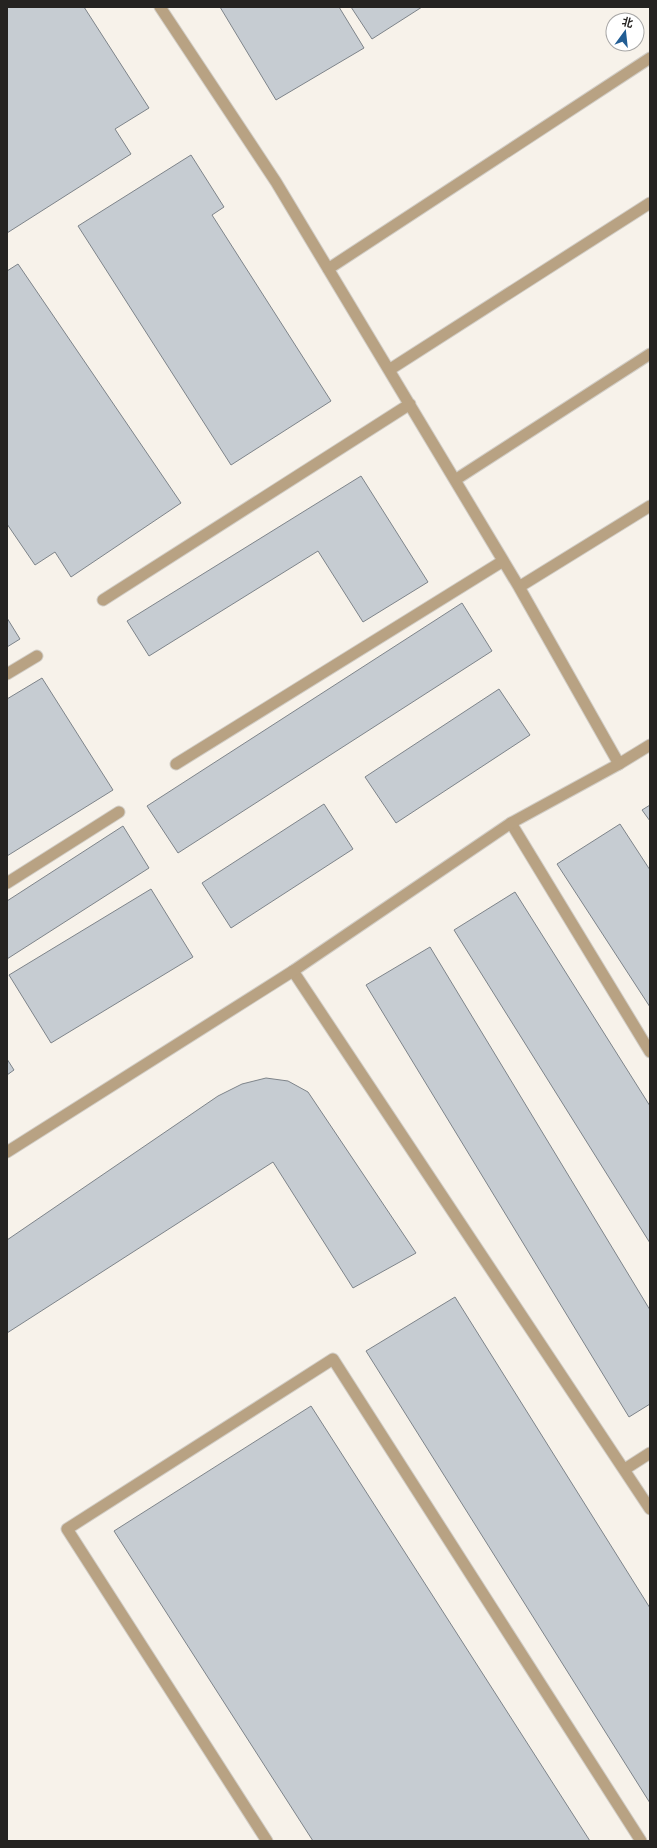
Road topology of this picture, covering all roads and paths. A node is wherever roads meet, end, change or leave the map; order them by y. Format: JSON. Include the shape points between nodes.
{"nodes":[{"id":1,"x":160,"y":7,"type":"edge"},
{"id":2,"x":650,"y":58,"type":"edge"},
{"id":3,"x":650,"y":203,"type":"edge"},
{"id":4,"x":328,"y":269,"type":"junction"},
{"id":5,"x":650,"y":354,"type":"edge"},
{"id":6,"x":389,"y":370,"type":"junction"},
{"id":7,"x":410,"y":404,"type":"junction"},
{"id":8,"x":455,"y":480,"type":"junction"},
{"id":9,"x":650,"y":506,"type":"edge"},
{"id":10,"x":503,"y":561,"type":"junction"},
{"id":11,"x":519,"y":586,"type":"junction"},
{"id":12,"x":103,"y":600,"type":"dead end"},
{"id":13,"x":37,"y":656,"type":"dead end"},
{"id":14,"x":7,"y":674,"type":"edge"},
{"id":15,"x":650,"y":745,"type":"edge"},
{"id":16,"x":176,"y":764,"type":"dead end"},
{"id":17,"x":619,"y":764,"type":"junction"},
{"id":18,"x":119,"y":812,"type":"dead end"},
{"id":19,"x":511,"y":823,"type":"junction"},
{"id":20,"x":7,"y":883,"type":"edge"},
{"id":21,"x":293,"y":971,"type":"junction"},
{"id":22,"x":650,"y":1052,"type":"edge"},
{"id":23,"x":7,"y":1152,"type":"edge"},
{"id":24,"x":650,"y":1453,"type":"edge"},
{"id":25,"x":625,"y":1469,"type":"junction"},
{"id":26,"x":650,"y":1509,"type":"edge"},
{"id":27,"x":267,"y":1841,"type":"edge"},
{"id":28,"x":642,"y":1841,"type":"edge"}],
"edges":[{"from":1,"to":4,"type":"street","via":[[276,182]]},
{"from":2,"to":4,"type":"street"},
{"from":3,"to":6,"type":"street"},
{"from":4,"to":6,"type":"street"},
{"from":5,"to":8,"type":"street"},
{"from":6,"to":7,"type":"street"},
{"from":7,"to":8,"type":"street"},
{"from":7,"to":12,"type":"street"},
{"from":8,"to":10,"type":"street"},
{"from":9,"to":11,"type":"street"},
{"from":10,"to":11,"type":"street"},
{"from":10,"to":16,"type":"street"},
{"from":11,"to":17,"type":"street"},
{"from":13,"to":14,"type":"street"},
{"from":15,"to":17,"type":"street"},
{"from":17,"to":19,"type":"street"},
{"from":18,"to":20,"type":"street"},
{"from":19,"to":21,"type":"street"},
{"from":19,"to":22,"type":"street"},
{"from":21,"to":23,"type":"street"},
{"from":21,"to":25,"type":"street"},
{"from":24,"to":25,"type":"street"},
{"from":25,"to":26,"type":"street"},
{"from":27,"to":28,"type":"street","via":[[67,1529],[333,1359]]}]}
